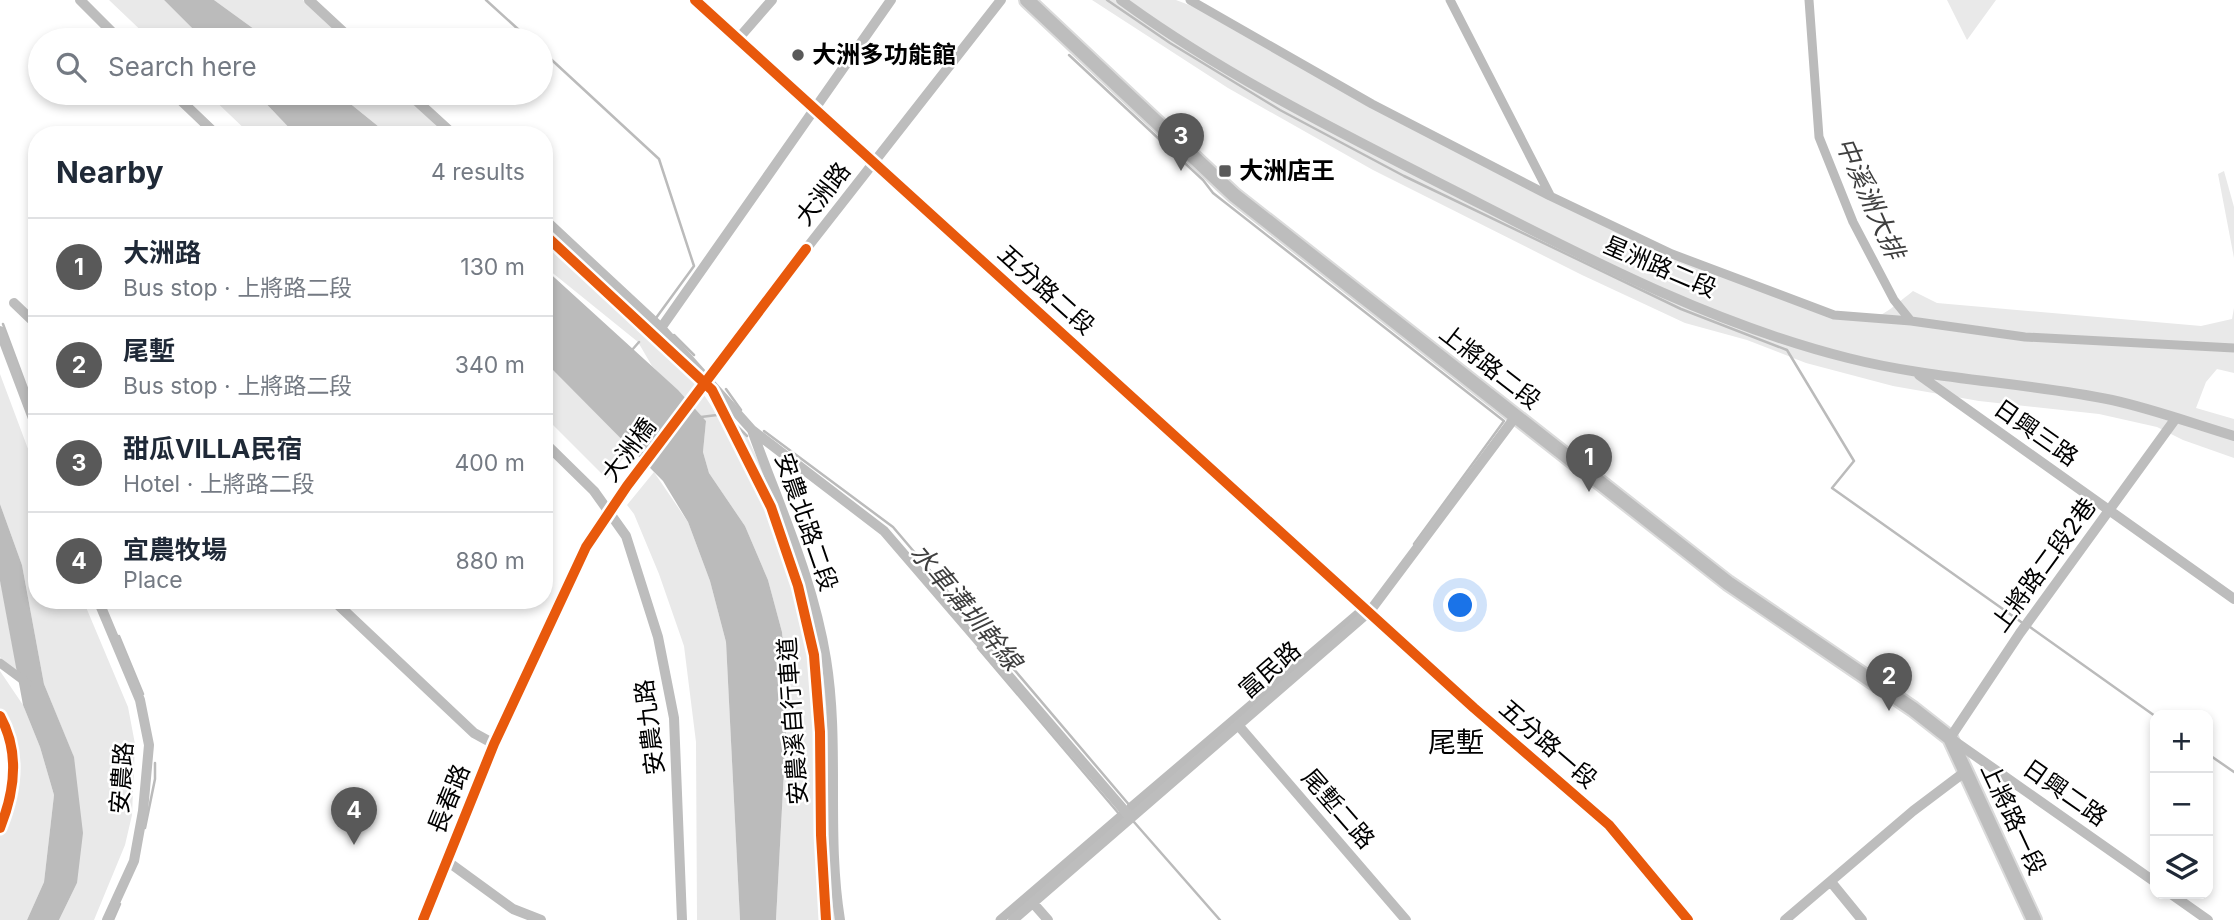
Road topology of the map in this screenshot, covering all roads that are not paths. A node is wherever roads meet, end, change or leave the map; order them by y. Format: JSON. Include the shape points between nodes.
{"nodes":[{"id":1,"x":80,"y":0,"type":"edge"},
{"id":2,"x":309,"y":0,"type":"edge"},
{"id":3,"x":695,"y":0,"type":"edge"},
{"id":4,"x":772,"y":0,"type":"edge"},
{"id":5,"x":891,"y":0,"type":"edge"},
{"id":6,"x":1001,"y":0,"type":"edge"},
{"id":7,"x":1027,"y":0,"type":"edge"},
{"id":8,"x":1121,"y":0,"type":"edge"},
{"id":9,"x":108,"y":28,"type":"edge"},
{"id":10,"x":339,"y":28,"type":"edge"},
{"id":11,"x":738,"y":39,"type":"junction"},
{"id":12,"x":186,"y":105,"type":"edge"},
{"id":13,"x":421,"y":105,"type":"edge"},
{"id":14,"x":813,"y":107,"type":"junction"},
{"id":15,"x":208,"y":126,"type":"edge"},
{"id":16,"x":444,"y":126,"type":"edge"},
{"id":17,"x":874,"y":163,"type":"junction"},
{"id":18,"x":553,"y":227,"type":"edge"},
{"id":19,"x":806,"y":249,"type":"joint"},
{"id":20,"x":14,"y":303,"type":"dead end"},
{"id":21,"x":28,"y":316,"type":"edge"},
{"id":22,"x":661,"y":328,"type":"junction"},
{"id":23,"x":0,"y":331,"type":"edge"},
{"id":24,"x":1916,"y":373,"type":"junction"},
{"id":25,"x":28,"y":405,"type":"edge"},
{"id":26,"x":1516,"y":416,"type":"junction"},
{"id":27,"x":2176,"y":418,"type":"junction"},
{"id":28,"x":752,"y":430,"type":"junction"},
{"id":29,"x":2234,"y":436,"type":"edge"},
{"id":30,"x":553,"y":451,"type":"edge"},
{"id":31,"x":2108,"y":510,"type":"junction"},
{"id":32,"x":2234,"y":600,"type":"edge"},
{"id":33,"x":103,"y":609,"type":"edge"},
{"id":34,"x":343,"y":609,"type":"edge"},
{"id":35,"x":1370,"y":611,"type":"junction"},
{"id":36,"x":517,"y":695,"type":"joint"},
{"id":37,"x":1238,"y":725,"type":"junction"},
{"id":38,"x":1950,"y":738,"type":"junction"},
{"id":39,"x":494,"y":744,"type":"junction"},
{"id":40,"x":1966,"y":771,"type":"junction"},
{"id":41,"x":1130,"y":817,"type":"junction"},
{"id":42,"x":447,"y":861,"type":"junction"},
{"id":43,"x":2150,"y":879,"type":"edge"},
{"id":44,"x":1830,"y":881,"type":"junction"},
{"id":45,"x":2178,"y":899,"type":"edge"},
{"id":46,"x":1033,"y":903,"type":"junction"},
{"id":47,"x":107,"y":920,"type":"edge"},
{"id":48,"x":424,"y":920,"type":"edge"},
{"id":49,"x":541,"y":920,"type":"edge"},
{"id":50,"x":682,"y":920,"type":"edge"},
{"id":51,"x":840,"y":920,"type":"edge"},
{"id":52,"x":1013,"y":920,"type":"edge"},
{"id":53,"x":1048,"y":920,"type":"edge"},
{"id":54,"x":1406,"y":920,"type":"edge"},
{"id":55,"x":1688,"y":920,"type":"edge"},
{"id":56,"x":1785,"y":920,"type":"edge"},
{"id":57,"x":1862,"y":920,"type":"edge"},
{"id":58,"x":2034,"y":920,"type":"edge"},
{"id":59,"x":2208,"y":920,"type":"edge"}],
"edges":[{"from":1,"to":9,"type":"street"},
{"from":2,"to":10,"type":"street"},
{"from":3,"to":11,"type":"street","name":"五分路二段"},
{"from":4,"to":11,"type":"street"},
{"from":5,"to":14,"type":"street"},
{"from":6,"to":17,"type":"street","name":"大洲路"},
{"from":7,"to":26,"type":"main road","name":"上將路二段","via":[[1234,195]]},
{"from":8,"to":24,"type":"street","name":"星洲路二段","via":[[1253,83],[1367,146],[1638,284],[1777,338]]},
{"from":11,"to":14,"type":"street","name":"五分路二段"},
{"from":12,"to":15,"type":"street"},
{"from":13,"to":16,"type":"street"},
{"from":14,"to":17,"type":"street","name":"五分路二段"},
{"from":14,"to":22,"type":"street"},
{"from":17,"to":19,"type":"street","name":"大洲路"},
{"from":17,"to":35,"type":"street","name":"五分路二段"},
{"from":18,"to":22,"type":"street"},
{"from":19,"to":36,"type":"street","name":"大洲橋","bridge":true,"via":[[586,547]]},
{"from":20,"to":21,"type":"street"},
{"from":22,"to":28,"type":"street"},
{"from":23,"to":25,"type":"street"},
{"from":24,"to":27,"type":"street","name":"星洲路二段","via":[[2112,400]]},
{"from":24,"to":31,"type":"street","name":"日興三路"},
{"from":26,"to":35,"type":"street","name":"富民路"},
{"from":26,"to":38,"type":"main road","name":"上將路二段","via":[[1728,583]]},
{"from":27,"to":29,"type":"street","name":"星洲路二段"},
{"from":27,"to":31,"type":"street","name":"上將路二段2巷"},
{"from":28,"to":41,"type":"street","via":[[884,531]]},
{"from":28,"to":51,"type":"street","name":"安農北路二段","via":[[798,547],[826,660],[832,874]]},
{"from":30,"to":50,"type":"street","name":"安農九路","via":[[594,491],[626,536],[658,637],[674,718]]},
{"from":31,"to":32,"type":"street","name":"日興三路"},
{"from":31,"to":38,"type":"street","name":"上將路二段2巷"},
{"from":33,"to":47,"type":"street","name":"安農路","via":[[140,700],[149,745],[134,861]]},
{"from":34,"to":39,"type":"street","via":[[474,733]]},
{"from":35,"to":37,"type":"street","name":"富民路"},
{"from":35,"to":55,"type":"street","name":"五分路一段","via":[[1609,825]]},
{"from":36,"to":39,"type":"street","name":"長春路"},
{"from":37,"to":41,"type":"street","name":"富民路"},
{"from":37,"to":54,"type":"street","name":"尾塹二路"},
{"from":38,"to":40,"type":"main road","name":"上將路一段"},
{"from":38,"to":43,"type":"street","name":"日興二路"},
{"from":39,"to":42,"type":"street","name":"長春路"},
{"from":40,"to":44,"type":"street"},
{"from":40,"to":58,"type":"main road","name":"上將路一段"},
{"from":41,"to":46,"type":"street","name":"富民路"},
{"from":42,"to":48,"type":"street","name":"長春路"},
{"from":42,"to":49,"type":"street","via":[[513,909]]},
{"from":44,"to":56,"type":"street"},
{"from":44,"to":57,"type":"street"},
{"from":45,"to":59,"type":"street"},
{"from":46,"to":52,"type":"street","name":"富民路"},
{"from":46,"to":53,"type":"street"}]}
